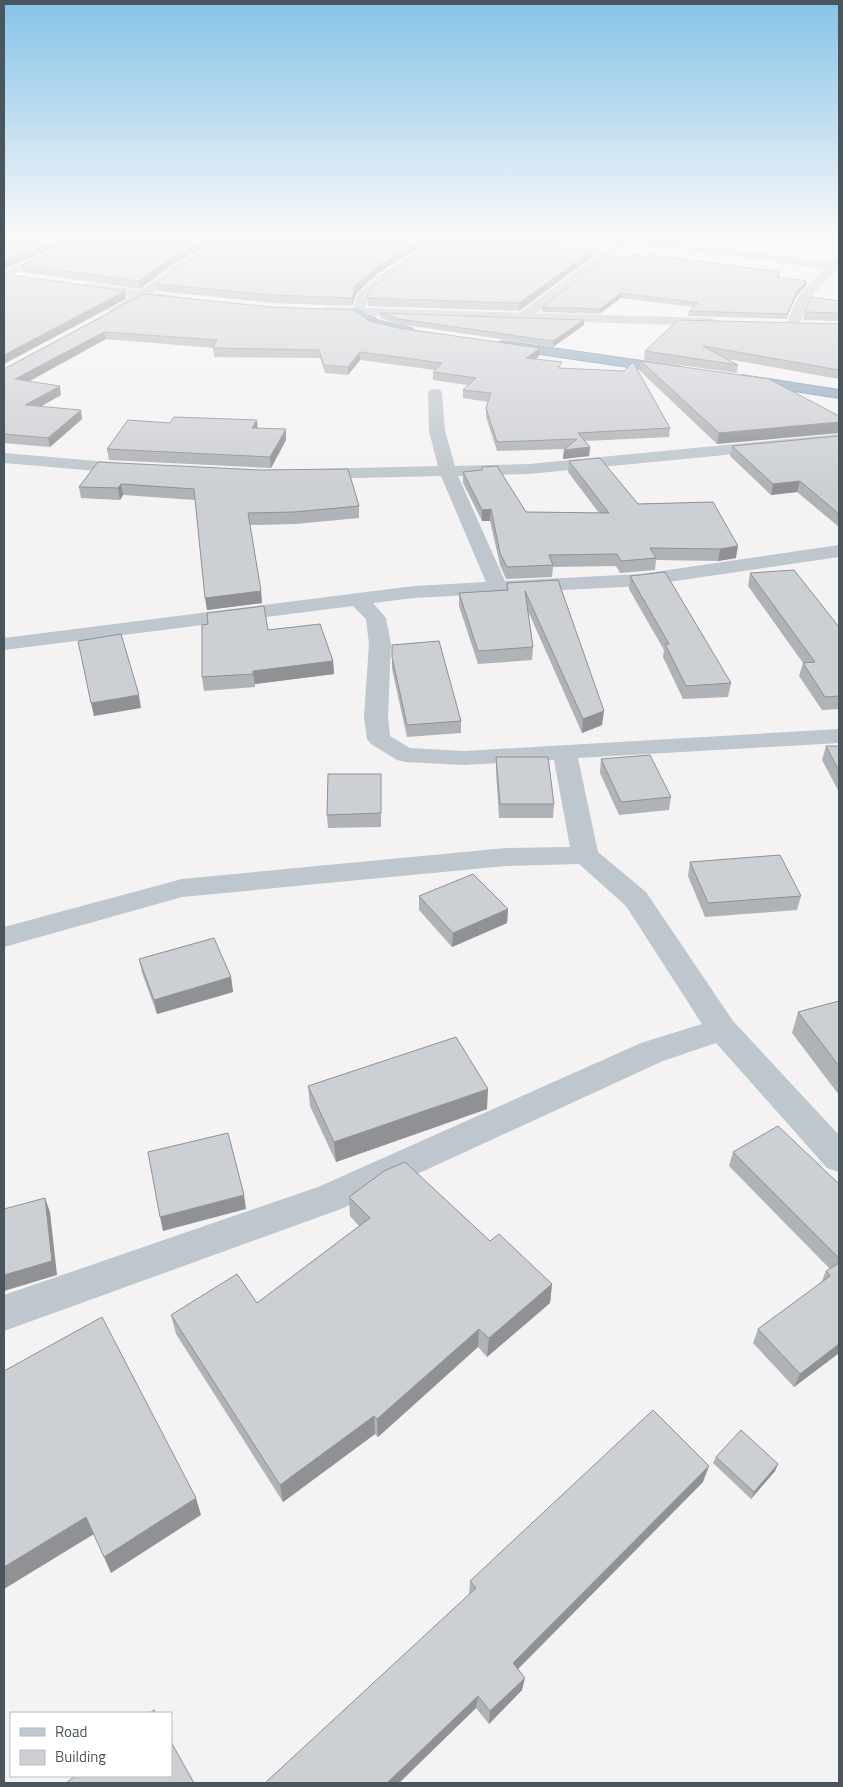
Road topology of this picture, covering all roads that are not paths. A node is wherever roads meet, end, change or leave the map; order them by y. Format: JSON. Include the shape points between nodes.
{"nodes":[{"id":1,"x":369,"y":319,"type":"edge"},
{"id":2,"x":621,"y":319,"type":"edge"},
{"id":3,"x":795,"y":319,"type":"edge"},
{"id":4,"x":725,"y":323,"type":"edge"},
{"id":5,"x":792,"y":325,"type":"edge"},
{"id":6,"x":418,"y":333,"type":"edge"},
{"id":7,"x":485,"y":342,"type":"edge"},
{"id":8,"x":695,"y":372,"type":"edge"},
{"id":9,"x":733,"y":378,"type":"edge"},
{"id":10,"x":435,"y":393,"type":"dead end"},
{"id":11,"x":839,"y":394,"type":"edge"},
{"id":12,"x":839,"y":439,"type":"edge"},
{"id":13,"x":4,"y":458,"type":"edge"},
{"id":14,"x":145,"y":470,"type":"edge"},
{"id":15,"x":448,"y":472,"type":"junction"},
{"id":16,"x":301,"y":474,"type":"edge"},
{"id":17,"x":839,"y":551,"type":"edge"},
{"id":18,"x":498,"y":587,"type":"junction"},
{"id":19,"x":358,"y":599,"type":"junction"},
{"id":20,"x":4,"y":644,"type":"edge"},
{"id":21,"x":839,"y":736,"type":"edge"},
{"id":22,"x":565,"y":752,"type":"junction"},
{"id":23,"x":585,"y":854,"type":"junction"},
{"id":24,"x":4,"y":937,"type":"edge"},
{"id":25,"x":722,"y":1030,"type":"junction"},
{"id":26,"x":839,"y":1158,"type":"edge"},
{"id":27,"x":4,"y":1313,"type":"edge"}],
"edges":[{"from":1,"to":6,"type":"highway","via":[[376,324]]},
{"from":2,"to":4,"type":"main road"},
{"from":3,"to":5,"type":"street"},
{"from":7,"to":8,"type":"highway"},
{"from":9,"to":11,"type":"highway"},
{"from":10,"to":15,"type":"street","via":[[437,431]]},
{"from":12,"to":15,"type":"street","via":[[529,469]]},
{"from":13,"to":14,"type":"street"},
{"from":15,"to":16,"type":"street"},
{"from":15,"to":18,"type":"street"},
{"from":17,"to":18,"type":"street","via":[[641,580]]},
{"from":18,"to":19,"type":"street"},
{"from":19,"to":20,"type":"street"},
{"from":19,"to":22,"type":"street","via":[[376,618],[380,644],[376,717],[379,739],[405,755],[464,758]]},
{"from":21,"to":22,"type":"street"},
{"from":22,"to":23,"type":"street"},
{"from":23,"to":24,"type":"street","via":[[506,857],[182,888]]},
{"from":23,"to":25,"type":"street","via":[[636,899]]},
{"from":25,"to":26,"type":"street"},
{"from":25,"to":27,"type":"street","via":[[652,1052],[329,1198]]}]}
